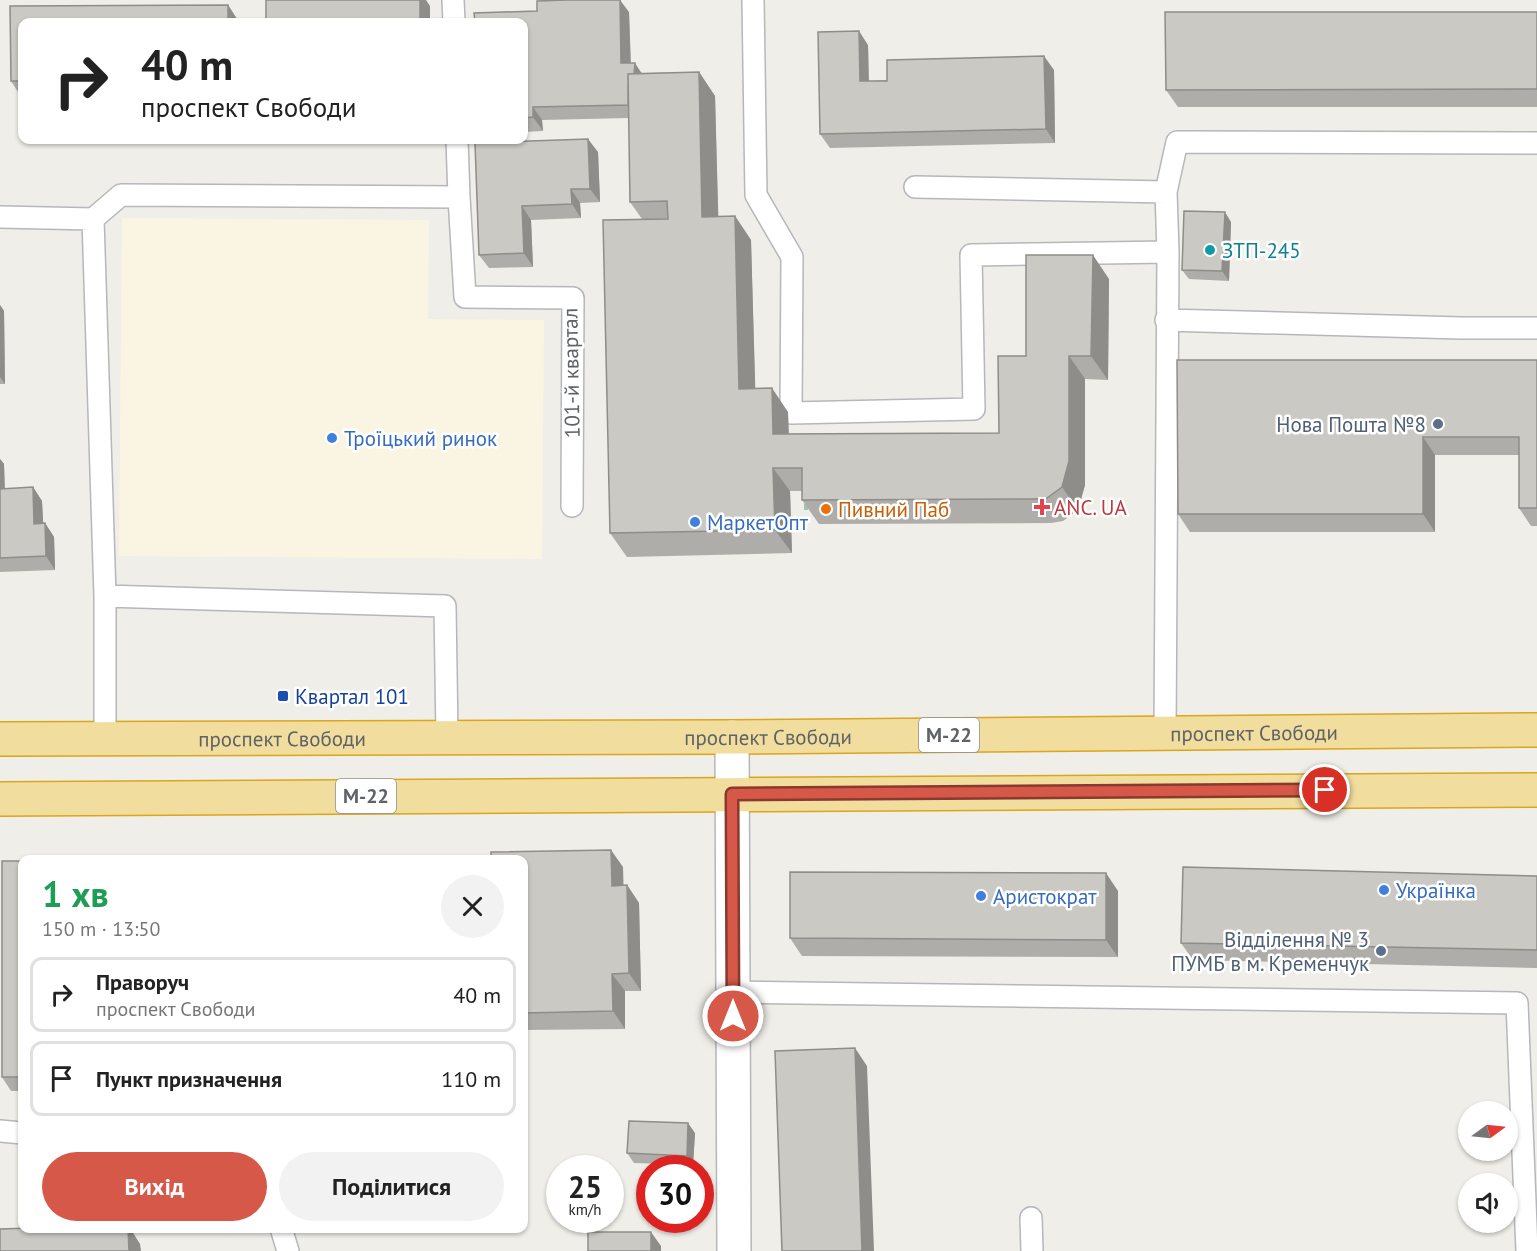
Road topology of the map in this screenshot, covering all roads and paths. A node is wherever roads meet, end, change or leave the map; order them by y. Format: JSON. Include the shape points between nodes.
{"nodes":[{"id":1,"x":453,"y":0,"type":"edge"},
{"id":2,"x":753,"y":0,"type":"edge"},
{"id":3,"x":454,"y":18,"type":"edge"},
{"id":4,"x":1537,"y":142,"type":"edge"},
{"id":5,"x":457,"y":144,"type":"edge"},
{"id":6,"x":915,"y":187,"type":"dead end"},
{"id":7,"x":1167,"y":192,"type":"junction"},
{"id":8,"x":459,"y":198,"type":"junction"},
{"id":9,"x":0,"y":217,"type":"edge"},
{"id":10,"x":93,"y":219,"type":"junction"},
{"id":11,"x":1168,"y":252,"type":"junction"},
{"id":12,"x":1166,"y":320,"type":"junction"},
{"id":13,"x":1537,"y":328,"type":"edge"},
{"id":14,"x":806,"y":499,"type":"edge"},
{"id":15,"x":572,"y":507,"type":"dead end"},
{"id":16,"x":806,"y":510,"type":"edge"},
{"id":17,"x":105,"y":596,"type":"junction"},
{"id":18,"x":1537,"y":730,"type":"edge"},
{"id":19,"x":1166,"y":733,"type":"junction"},
{"id":20,"x":447,"y":737,"type":"junction"},
{"id":21,"x":732,"y":737,"type":"junction"},
{"id":22,"x":0,"y":739,"type":"edge"},
{"id":23,"x":105,"y":739,"type":"junction"},
{"id":24,"x":1537,"y":789,"type":"edge"},
{"id":25,"x":732,"y":794,"type":"junction"},
{"id":26,"x":0,"y":799,"type":"edge"},
{"id":27,"x":733,"y":992,"type":"junction"},
{"id":28,"x":0,"y":1131,"type":"edge"},
{"id":29,"x":18,"y":1132,"type":"edge"},
{"id":30,"x":1031,"y":1218,"type":"dead end"},
{"id":31,"x":283,"y":1233,"type":"edge"},
{"id":32,"x":288,"y":1251,"type":"edge"},
{"id":33,"x":734,"y":1251,"type":"edge"},
{"id":34,"x":1032,"y":1251,"type":"edge"},
{"id":35,"x":1527,"y":1251,"type":"edge"}],
"edges":[{"from":1,"to":3,"type":"lane"},
{"from":2,"to":11,"type":"lane","via":[[756,195],[792,256],[791,413],[974,409],[971,255]]},
{"from":4,"to":7,"type":"lane","via":[[1177,142]]},
{"from":5,"to":8,"type":"lane"},
{"from":6,"to":7,"type":"lane"},
{"from":7,"to":11,"type":"lane"},
{"from":8,"to":10,"type":"lane","via":[[121,195]]},
{"from":8,"to":15,"type":"lane","name":"101-й квартал","via":[[465,297],[573,298]]},
{"from":9,"to":10,"type":"lane"},
{"from":10,"to":17,"type":"lane"},
{"from":11,"to":12,"type":"lane"},
{"from":12,"to":13,"type":"lane"},
{"from":12,"to":19,"type":"lane"},
{"from":14,"to":16,"type":"path"},
{"from":17,"to":20,"type":"lane","via":[[445,606]]},
{"from":17,"to":23,"type":"lane"},
{"from":18,"to":19,"type":"highway","name":"проспект Свободи","number":"М-22"},
{"from":19,"to":21,"type":"highway","name":"проспект Свободи","number":"М-22"},
{"from":20,"to":21,"type":"highway","name":"проспект Свободи","number":"М-22"},
{"from":20,"to":23,"type":"highway","name":"проспект Свободи","number":"М-22"},
{"from":21,"to":25,"type":"street"},
{"from":22,"to":23,"type":"highway","name":"проспект Свободи","number":"М-22"},
{"from":24,"to":25,"type":"highway","number":"М-22"},
{"from":25,"to":26,"type":"highway","number":"М-22"},
{"from":25,"to":27,"type":"street"},
{"from":27,"to":33,"type":"street"},
{"from":27,"to":35,"type":"lane","via":[[1517,1004]]},
{"from":28,"to":29,"type":"lane"},
{"from":30,"to":34,"type":"lane"},
{"from":31,"to":32,"type":"lane"}]}
